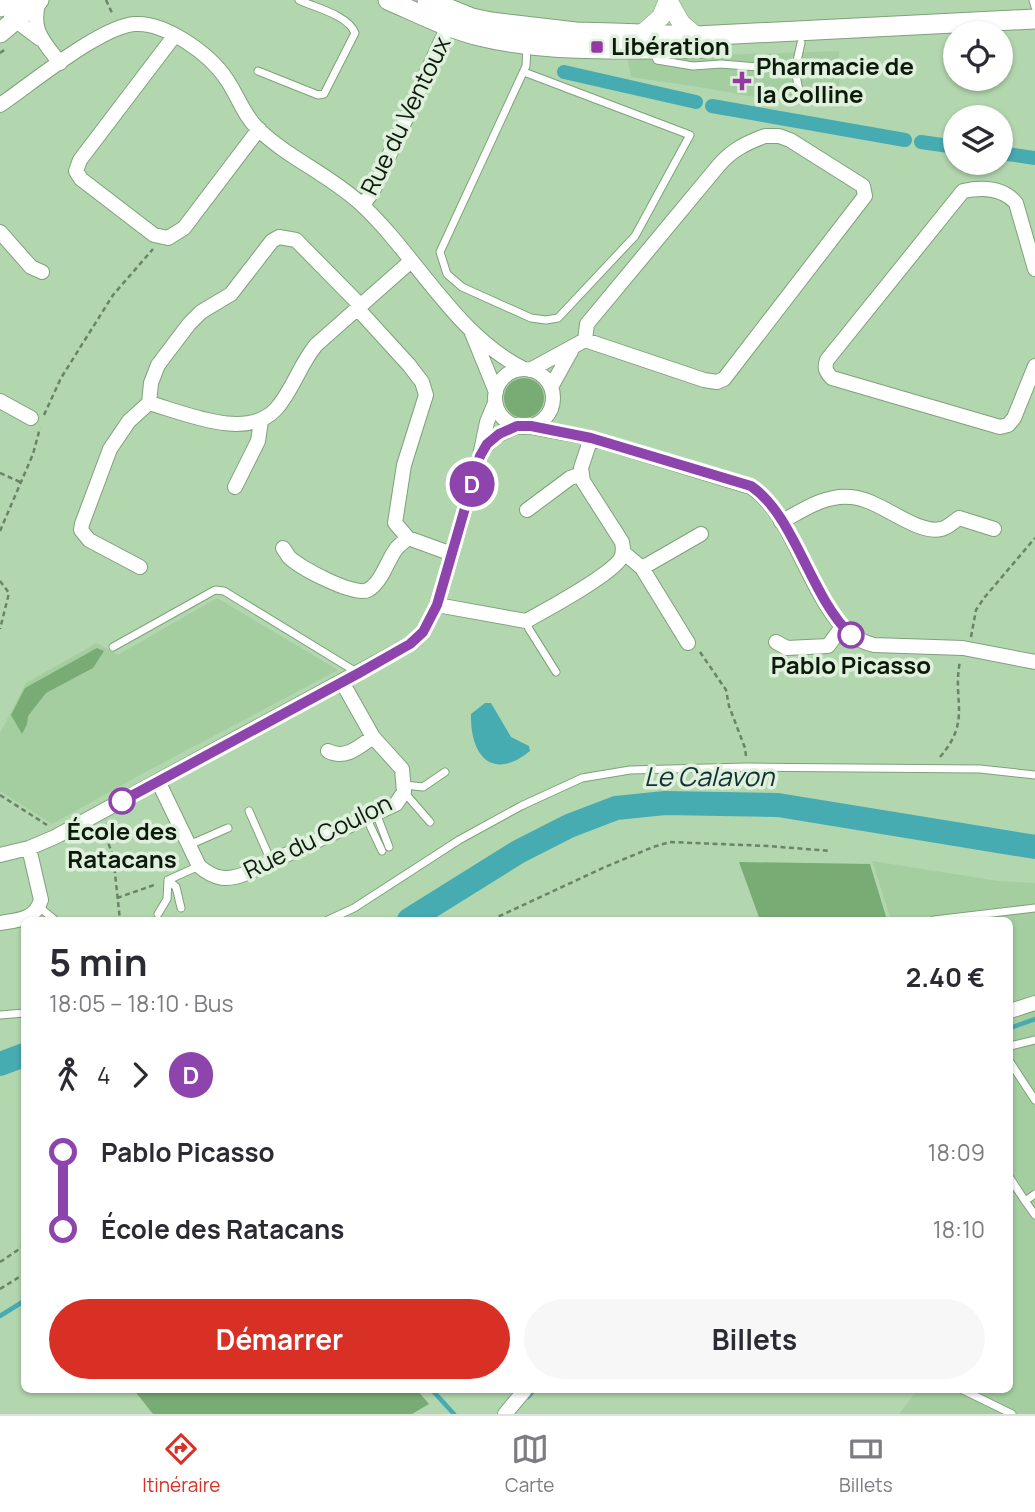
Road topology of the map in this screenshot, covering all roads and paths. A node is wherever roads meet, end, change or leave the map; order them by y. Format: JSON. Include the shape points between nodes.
{"nodes":[{"id":1,"x":9,"y":0,"type":"edge"},
{"id":2,"x":22,"y":0,"type":"edge"},
{"id":3,"x":39,"y":0,"type":"edge"},
{"id":4,"x":106,"y":0,"type":"edge"},
{"id":5,"x":299,"y":0,"type":"edge"},
{"id":6,"x":388,"y":0,"type":"edge"},
{"id":7,"x":427,"y":0,"type":"edge"},
{"id":8,"x":668,"y":0,"type":"edge"},
{"id":9,"x":1033,"y":0,"type":"edge"},
{"id":10,"x":0,"y":7,"type":"edge"},
{"id":11,"x":1035,"y":7,"type":"edge"},
{"id":12,"x":120,"y":26,"type":"junction"},
{"id":13,"x":448,"y":26,"type":"junction"},
{"id":14,"x":7,"y":27,"type":"edge"},
{"id":15,"x":1034,"y":29,"type":"edge"},
{"id":16,"x":1013,"y":32,"type":"edge"},
{"id":17,"x":175,"y":35,"type":"junction"},
{"id":18,"x":696,"y":36,"type":"junction"},
{"id":19,"x":943,"y":37,"type":"edge"},
{"id":20,"x":42,"y":40,"type":"junction"},
{"id":21,"x":648,"y":41,"type":"junction"},
{"id":22,"x":527,"y":43,"type":"junction"},
{"id":23,"x":801,"y":43,"type":"junction"},
{"id":24,"x":61,"y":63,"type":"junction"},
{"id":25,"x":796,"y":70,"type":"junction"},
{"id":26,"x":258,"y":71,"type":"dead end"},
{"id":27,"x":524,"y":72,"type":"junction"},
{"id":28,"x":799,"y":91,"type":"dead end"},
{"id":29,"x":0,"y":105,"type":"edge"},
{"id":30,"x":259,"y":129,"type":"junction"},
{"id":31,"x":363,"y":205,"type":"junction"},
{"id":32,"x":0,"y":232,"type":"edge"},
{"id":33,"x":162,"y":238,"type":"junction"},
{"id":34,"x":411,"y":261,"type":"junction"},
{"id":35,"x":1035,"y":269,"type":"edge"},
{"id":36,"x":42,"y":272,"type":"dead end"},
{"id":37,"x":359,"y":306,"type":"junction"},
{"id":38,"x":470,"y":328,"type":"junction"},
{"id":39,"x":585,"y":340,"type":"junction"},
{"id":40,"x":571,"y":350,"type":"junction"},
{"id":41,"x":1035,"y":366,"type":"edge"},
{"id":42,"x":527,"y":370,"type":"junction"},
{"id":43,"x":551,"y":387,"type":"junction"},
{"id":44,"x":496,"y":398,"type":"junction"},
{"id":45,"x":0,"y":401,"type":"edge"},
{"id":46,"x":149,"y":403,"type":"junction"},
{"id":47,"x":552,"y":408,"type":"junction"},
{"id":48,"x":31,"y":418,"type":"dead end"},
{"id":49,"x":261,"y":421,"type":"junction"},
{"id":50,"x":524,"y":426,"type":"junction"},
{"id":51,"x":570,"y":433,"type":"junction"},
{"id":52,"x":591,"y":438,"type":"junction"},
{"id":53,"x":480,"y":456,"type":"junction"},
{"id":54,"x":0,"y":473,"type":"edge"},
{"id":55,"x":582,"y":474,"type":"junction"},
{"id":56,"x":20,"y":482,"type":"junction"},
{"id":57,"x":235,"y":487,"type":"dead end"},
{"id":58,"x":527,"y":510,"type":"dead end"},
{"id":59,"x":781,"y":522,"type":"junction"},
{"id":60,"x":994,"y":529,"type":"dead end"},
{"id":61,"x":0,"y":531,"type":"edge"},
{"id":62,"x":701,"y":534,"type":"dead end"},
{"id":63,"x":408,"y":538,"type":"junction"},
{"id":64,"x":1035,"y":538,"type":"edge"},
{"id":65,"x":283,"y":548,"type":"dead end"},
{"id":66,"x":623,"y":552,"type":"junction"},
{"id":67,"x":452,"y":554,"type":"junction"},
{"id":68,"x":140,"y":568,"type":"dead end"},
{"id":69,"x":642,"y":568,"type":"junction"},
{"id":70,"x":0,"y":581,"type":"edge"},
{"id":71,"x":437,"y":605,"type":"junction"},
{"id":72,"x":526,"y":621,"type":"junction"},
{"id":73,"x":842,"y":627,"type":"junction"},
{"id":74,"x":0,"y":629,"type":"edge"},
{"id":75,"x":776,"y":642,"type":"dead end"},
{"id":76,"x":688,"y":643,"type":"joint"},
{"id":77,"x":113,"y":647,"type":"dead end"},
{"id":78,"x":963,"y":648,"type":"junction"},
{"id":79,"x":1035,"y":662,"type":"edge"},
{"id":80,"x":556,"y":672,"type":"dead end"},
{"id":81,"x":359,"y":673,"type":"junction"},
{"id":82,"x":342,"y":682,"type":"junction"},
{"id":83,"x":373,"y":737,"type":"junction"},
{"id":84,"x":328,"y":751,"type":"dead end"},
{"id":85,"x":747,"y":767,"type":"junction"},
{"id":86,"x":919,"y":769,"type":"junction"},
{"id":87,"x":445,"y":772,"type":"dead end"},
{"id":88,"x":1035,"y":775,"type":"edge"},
{"id":89,"x":158,"y":781,"type":"junction"},
{"id":90,"x":404,"y":788,"type":"junction"},
{"id":91,"x":0,"y":795,"type":"edge"},
{"id":92,"x":249,"y":811,"type":"dead end"},
{"id":93,"x":371,"y":815,"type":"junction"},
{"id":94,"x":96,"y":816,"type":"junction"},
{"id":95,"x":430,"y":822,"type":"dead end"},
{"id":96,"x":228,"y":828,"type":"dead end"},
{"id":97,"x":55,"y":838,"type":"junction"},
{"id":98,"x":189,"y":845,"type":"junction"},
{"id":99,"x":29,"y":848,"type":"junction"},
{"id":100,"x":386,"y":849,"type":"dead end"},
{"id":101,"x":831,"y":851,"type":"dead end"},
{"id":102,"x":0,"y":855,"type":"edge"},
{"id":103,"x":271,"y":862,"type":"junction"},
{"id":104,"x":199,"y":866,"type":"junction"},
{"id":105,"x":168,"y":880,"type":"junction"},
{"id":106,"x":117,"y":898,"type":"junction"},
{"id":107,"x":39,"y":907,"type":"junction"},
{"id":108,"x":181,"y":908,"type":"dead end"},
{"id":109,"x":1035,"y":908,"type":"edge"},
{"id":110,"x":158,"y":914,"type":"dead end"},
{"id":111,"x":27,"y":917,"type":"edge"},
{"id":112,"x":51,"y":917,"type":"edge"},
{"id":113,"x":120,"y":917,"type":"edge"},
{"id":114,"x":334,"y":917,"type":"edge"},
{"id":115,"x":497,"y":917,"type":"edge"},
{"id":116,"x":959,"y":917,"type":"edge"},
{"id":117,"x":21,"y":920,"type":"edge"},
{"id":118,"x":0,"y":923,"type":"edge"},
{"id":119,"x":1035,"y":1003,"type":"edge"},
{"id":120,"x":1013,"y":1010,"type":"edge"},
{"id":121,"x":21,"y":1013,"type":"edge"},
{"id":122,"x":0,"y":1015,"type":"edge"},
{"id":123,"x":1035,"y":1040,"type":"edge"},
{"id":124,"x":1013,"y":1045,"type":"edge"},
{"id":125,"x":1013,"y":1067,"type":"edge"},
{"id":126,"x":1035,"y":1100,"type":"edge"},
{"id":127,"x":1013,"y":1182,"type":"edge"},
{"id":128,"x":1035,"y":1194,"type":"edge"},
{"id":129,"x":1026,"y":1201,"type":"junction"},
{"id":130,"x":1035,"y":1215,"type":"edge"},
{"id":131,"x":21,"y":1248,"type":"edge"},
{"id":132,"x":0,"y":1262,"type":"edge"},
{"id":133,"x":21,"y":1276,"type":"edge"},
{"id":134,"x":0,"y":1289,"type":"edge"},
{"id":135,"x":523,"y":1393,"type":"edge"},
{"id":136,"x":969,"y":1393,"type":"edge"},
{"id":137,"x":505,"y":1414,"type":"edge"},
{"id":138,"x":1012,"y":1414,"type":"edge"}],
"edges":[{"from":1,"to":10,"type":"main road"},
{"from":2,"to":14,"type":"street"},
{"from":3,"to":14,"type":"main road"},
{"from":3,"to":20,"type":"street","via":[[35,26]]},
{"from":4,"to":12,"type":"path"},
{"from":5,"to":26,"type":"lane","via":[[354,29],[324,94]]},
{"from":6,"to":13,"type":"main road"},
{"from":7,"to":21,"type":"main road","via":[[472,18],[508,25]]},
{"from":8,"to":18,"type":"street","via":[[681,23]]},
{"from":8,"to":21,"type":"street"},
{"from":9,"to":11,"type":"lane"},
{"from":12,"to":17,"type":"street","via":[[138,24]]},
{"from":12,"to":24,"type":"street"},
{"from":13,"to":22,"type":"main road"},
{"from":13,"to":31,"type":"street","name":"Rue du Ventoux"},
{"from":14,"to":20,"type":"street"},
{"from":15,"to":16,"type":"main road"},
{"from":15,"to":18,"type":"main road"},
{"from":17,"to":30,"type":"street","via":[[215,64],[244,114]]},
{"from":17,"to":33,"type":"street","via":[[76,171]]},
{"from":18,"to":21,"type":"main road"},
{"from":19,"to":23,"type":"main road"},
{"from":20,"to":24,"type":"street"},
{"from":21,"to":22,"type":"main road"},
{"from":21,"to":23,"type":"main road"},
{"from":21,"to":25,"type":"lane","via":[[657,60]]},
{"from":22,"to":27,"type":"lane"},
{"from":23,"to":25,"type":"lane"},
{"from":24,"to":29,"type":"street"},
{"from":25,"to":28,"type":"lane"},
{"from":27,"to":27,"type":"lane","via":[[440,252],[447,274],[462,287],[531,318],[546,320],[558,318],[635,236],[690,135]]},
{"from":30,"to":31,"type":"street"},
{"from":30,"to":33,"type":"street","via":[[184,228]]},
{"from":31,"to":34,"type":"street"},
{"from":32,"to":36,"type":"street","via":[[31,267]]},
{"from":33,"to":56,"type":"path","via":[[113,295],[61,378]]},
{"from":34,"to":37,"type":"street"},
{"from":34,"to":38,"type":"street"},
{"from":35,"to":41,"type":"street","via":[[1011,197],[986,189],[963,191],[825,366],[832,378],[1000,427],[1014,418]]},
{"from":37,"to":46,"type":"street","via":[[296,240],[279,237],[231,294],[189,324],[158,365]]},
{"from":37,"to":49,"type":"street","via":[[316,345],[276,409]]},
{"from":37,"to":63,"type":"street","via":[[422,382],[426,395],[404,465],[395,523]]},
{"from":38,"to":42,"type":"street","via":[[502,357]]},
{"from":38,"to":44,"type":"street"},
{"from":39,"to":39,"type":"street","via":[[704,380],[724,379],[863,201],[863,186],[779,136],[746,143],[719,165],[587,324]]},
{"from":39,"to":40,"type":"street"},
{"from":40,"to":42,"type":"street"},
{"from":40,"to":43,"type":"street"},
{"from":42,"to":43,"type":"street","via":[[543,376]]},
{"from":42,"to":44,"type":"street","via":[[509,373]]},
{"from":43,"to":47,"type":"street"},
{"from":44,"to":50,"type":"street","via":[[503,418]]},
{"from":44,"to":53,"type":"street"},
{"from":45,"to":48,"type":"street"},
{"from":46,"to":49,"type":"street","via":[[223,422]]},
{"from":46,"to":68,"type":"street","via":[[129,421],[110,449],[81,530],[89,540]]},
{"from":47,"to":50,"type":"street","via":[[544,420]]},
{"from":47,"to":51,"type":"street"},
{"from":49,"to":57,"type":"street","via":[[258,441]]},
{"from":50,"to":51,"type":"street"},
{"from":50,"to":53,"type":"street","via":[[492,438]]},
{"from":51,"to":52,"type":"street"},
{"from":52,"to":55,"type":"street"},
{"from":52,"to":59,"type":"street","via":[[751,486]]},
{"from":53,"to":67,"type":"street"},
{"from":54,"to":56,"type":"path"},
{"from":55,"to":58,"type":"street"},
{"from":55,"to":66,"type":"street","via":[[622,542]]},
{"from":56,"to":61,"type":"path"},
{"from":59,"to":60,"type":"street","via":[[824,500],[852,497],[936,530],[959,518]]},
{"from":59,"to":73,"type":"street"},
{"from":62,"to":69,"type":"street"},
{"from":63,"to":65,"type":"street","via":[[396,549],[376,584],[361,592],[302,566]]},
{"from":63,"to":67,"type":"street"},
{"from":64,"to":78,"type":"path","via":[[976,610],[971,639]]},
{"from":66,"to":69,"type":"street"},
{"from":66,"to":72,"type":"street","via":[[607,571]]},
{"from":67,"to":71,"type":"street"},
{"from":69,"to":76,"type":"street"},
{"from":70,"to":74,"type":"path","via":[[9,593]]},
{"from":71,"to":72,"type":"street"},
{"from":71,"to":81,"type":"street","via":[[423,632],[410,644]]},
{"from":72,"to":80,"type":"lane"},
{"from":73,"to":75,"type":"street","via":[[828,646],[788,648]]},
{"from":73,"to":78,"type":"street","via":[[860,642],[874,645]]},
{"from":76,"to":85,"type":"path","via":[[695,645],[726,690]]},
{"from":77,"to":81,"type":"lane","via":[[215,590]]},
{"from":78,"to":79,"type":"street"},
{"from":78,"to":86,"type":"path","via":[[960,719],[953,742],[940,757]]},
{"from":81,"to":82,"type":"street"},
{"from":82,"to":83,"type":"street","name":"Rue du Coulon"},
{"from":82,"to":89,"type":"street"},
{"from":83,"to":84,"type":"street","via":[[349,753]]},
{"from":83,"to":90,"type":"street","name":"Rue du Coulon","via":[[402,769]]},
{"from":85,"to":86,"type":"lane"},
{"from":85,"to":114,"type":"lane","via":[[630,770],[582,778],[458,840]]},
{"from":86,"to":88,"type":"lane"},
{"from":87,"to":90,"type":"lane","via":[[423,787]]},
{"from":89,"to":94,"type":"street"},
{"from":89,"to":98,"type":"street"},
{"from":90,"to":93,"type":"street","name":"Rue du Coulon","via":[[396,804]]},
{"from":90,"to":95,"type":"lane"},
{"from":91,"to":97,"type":"path","via":[[49,826]]},
{"from":92,"to":103,"type":"lane"},
{"from":93,"to":100,"type":"lane"},
{"from":93,"to":103,"type":"street","name":"Rue du Coulon"},
{"from":94,"to":97,"type":"street"},
{"from":94,"to":106,"type":"path","via":[[113,855]]},
{"from":96,"to":98,"type":"lane"},
{"from":97,"to":99,"type":"street"},
{"from":98,"to":104,"type":"street"},
{"from":99,"to":102,"type":"street"},
{"from":99,"to":107,"type":"street"},
{"from":101,"to":115,"type":"path","via":[[670,842]]},
{"from":103,"to":104,"type":"street","name":"Rue du Coulon","via":[[221,879]]},
{"from":104,"to":105,"type":"lane"},
{"from":105,"to":106,"type":"path"},
{"from":105,"to":108,"type":"lane","via":[[176,887]]},
{"from":105,"to":110,"type":"lane","via":[[167,899]]},
{"from":106,"to":113,"type":"path"},
{"from":107,"to":111,"type":"street"},
{"from":107,"to":112,"type":"lane"},
{"from":109,"to":116,"type":"lane"},
{"from":117,"to":118,"type":"street"},
{"from":119,"to":120,"type":"street"},
{"from":121,"to":122,"type":"lane"},
{"from":123,"to":124,"type":"lane"},
{"from":125,"to":126,"type":"lane"},
{"from":127,"to":129,"type":"lane"},
{"from":128,"to":129,"type":"lane"},
{"from":129,"to":130,"type":"lane"},
{"from":131,"to":132,"type":"path"},
{"from":133,"to":134,"type":"path"},
{"from":135,"to":137,"type":"street"},
{"from":136,"to":138,"type":"lane"}]}
